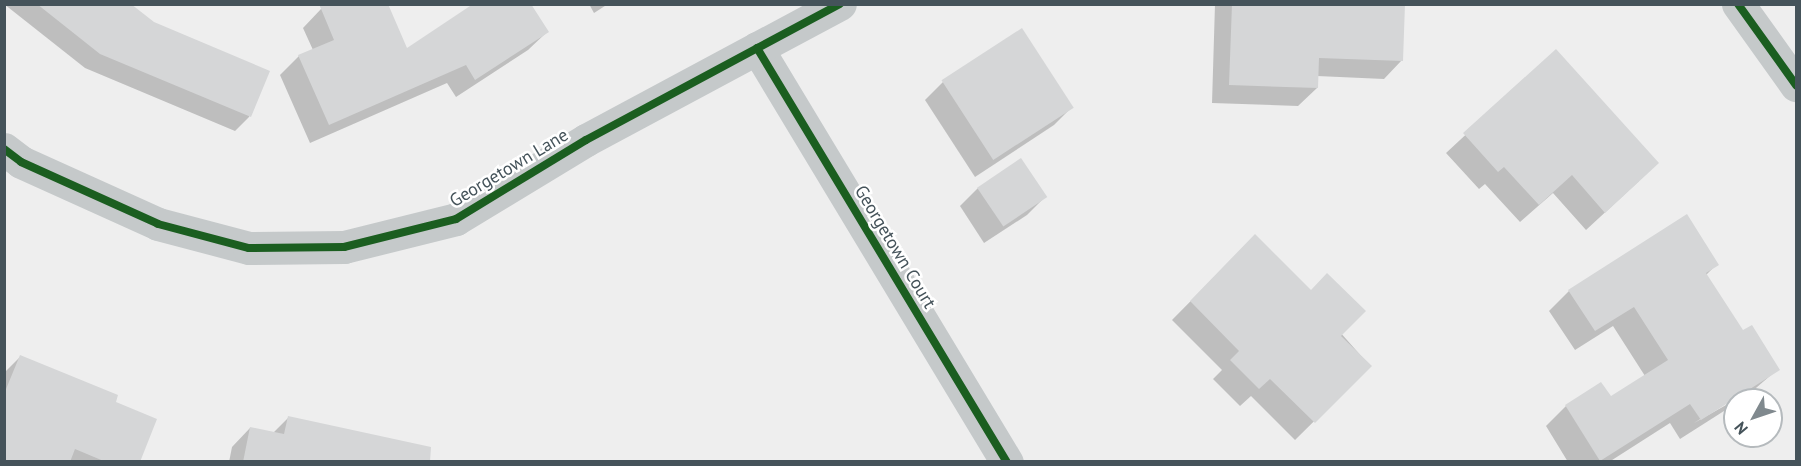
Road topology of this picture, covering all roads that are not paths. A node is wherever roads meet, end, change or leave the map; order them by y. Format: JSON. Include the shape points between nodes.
{"nodes":[{"id":1,"x":840,"y":4,"type":"edge"},
{"id":2,"x":1738,"y":4,"type":"edge"},
{"id":3,"x":757,"y":48,"type":"junction"},
{"id":4,"x":1797,"y":85,"type":"edge"},
{"id":5,"x":4,"y":149,"type":"edge"},
{"id":6,"x":1006,"y":462,"type":"edge"}],
"edges":[{"from":1,"to":3,"type":"street","name":"Georgetown Lane"},
{"from":2,"to":4,"type":"street"},
{"from":3,"to":5,"type":"street","name":"Georgetown Lane","via":[[586,140],[456,219],[344,247],[249,249],[158,224],[21,162]]},
{"from":3,"to":6,"type":"street","name":"Georgetown Court"}]}
